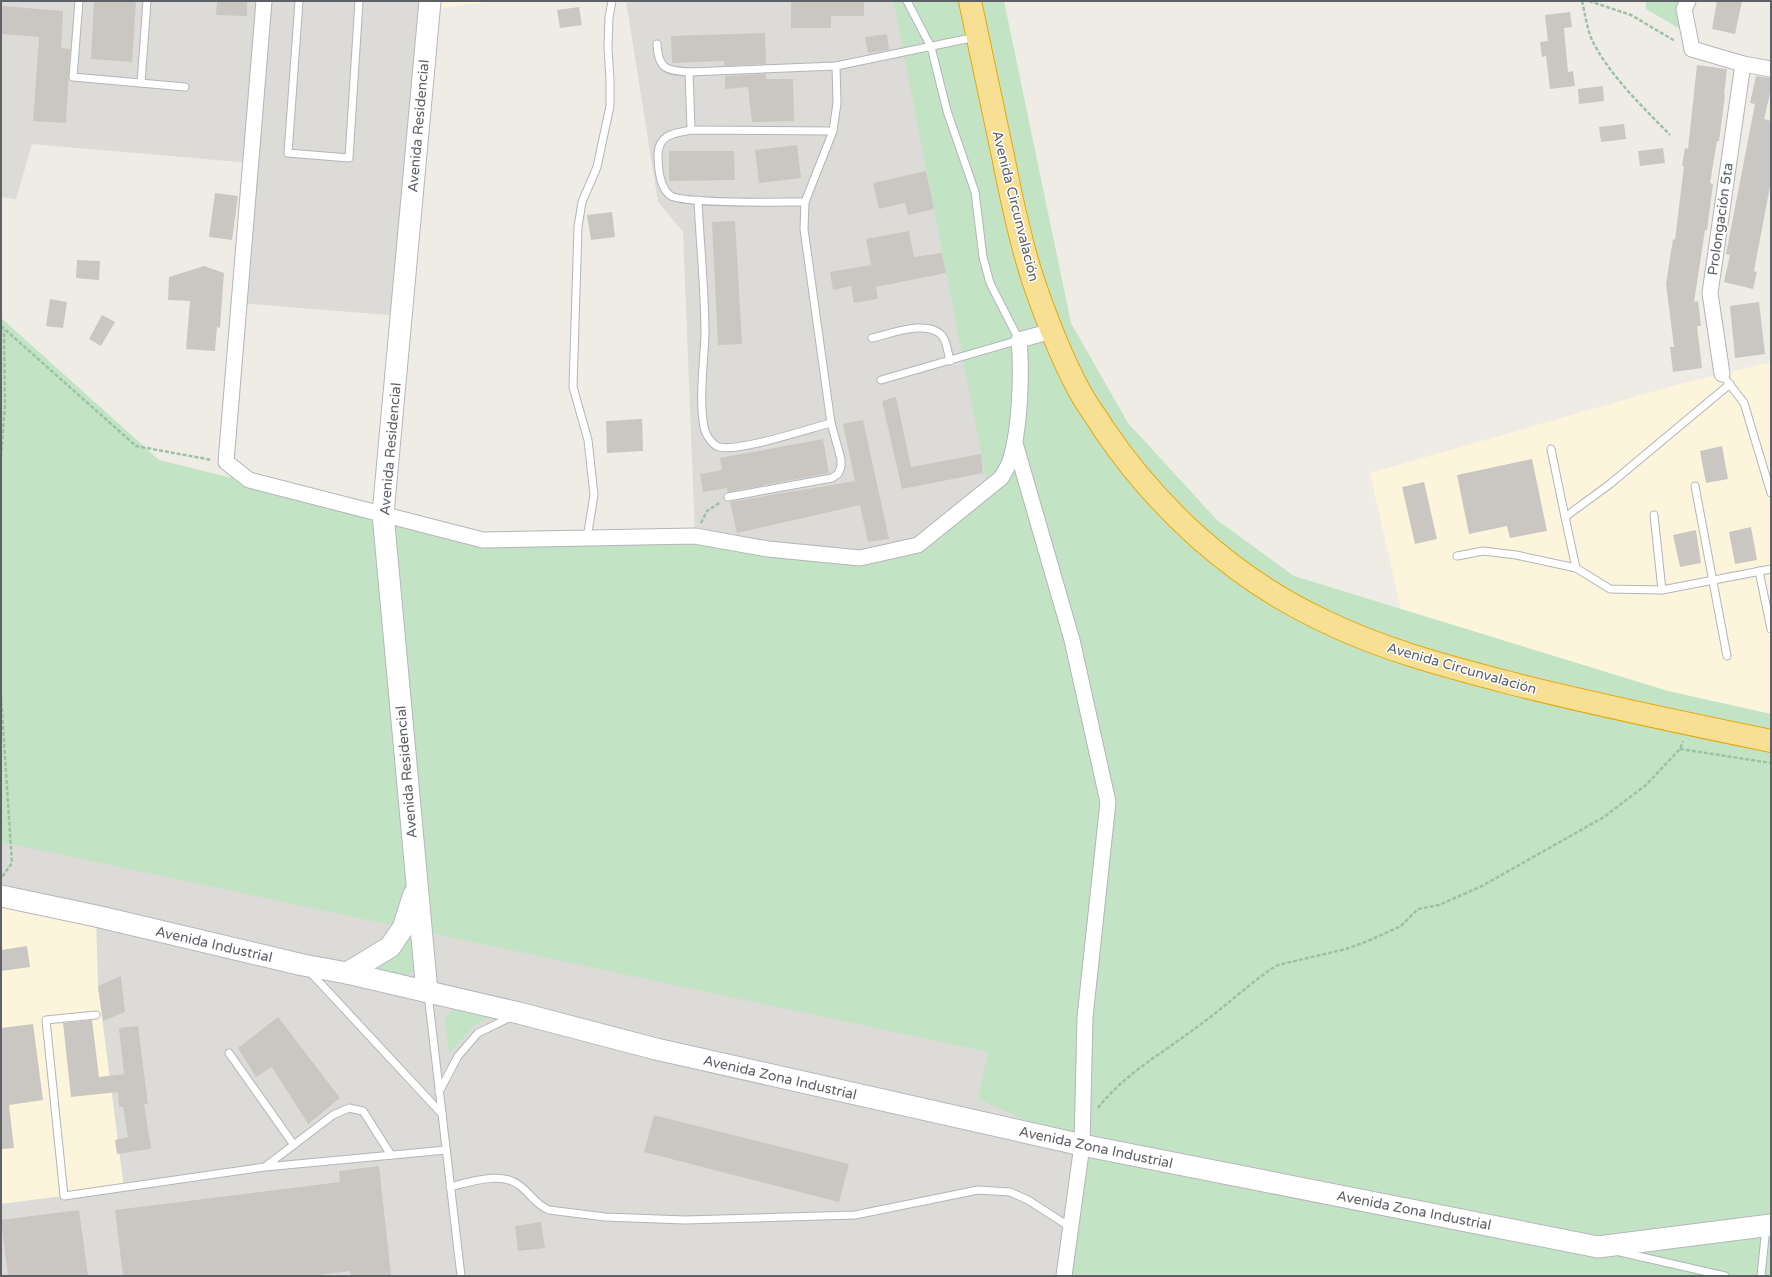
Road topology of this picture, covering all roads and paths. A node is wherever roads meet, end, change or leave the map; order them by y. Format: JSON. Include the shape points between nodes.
{"nodes":[{"id":1,"x":79,"y":1,"type":"edge"},
{"id":2,"x":147,"y":1,"type":"edge"},
{"id":3,"x":264,"y":1,"type":"edge"},
{"id":4,"x":298,"y":1,"type":"edge"},
{"id":5,"x":359,"y":1,"type":"edge"},
{"id":6,"x":430,"y":1,"type":"edge"},
{"id":7,"x":612,"y":1,"type":"edge"},
{"id":8,"x":906,"y":1,"type":"edge"},
{"id":9,"x":970,"y":1,"type":"edge"},
{"id":10,"x":1582,"y":1,"type":"edge"},
{"id":11,"x":1589,"y":1,"type":"edge"},
{"id":12,"x":1688,"y":1,"type":"edge"},
{"id":13,"x":977,"y":36,"type":"junction"},
{"id":14,"x":657,"y":44,"type":"dead end"},
{"id":15,"x":931,"y":48,"type":"junction"},
{"id":16,"x":1692,"y":49,"type":"junction"},
{"id":17,"x":1743,"y":64,"type":"junction"},
{"id":18,"x":836,"y":66,"type":"junction"},
{"id":19,"x":1771,"y":69,"type":"edge"},
{"id":20,"x":689,"y":72,"type":"junction"},
{"id":21,"x":141,"y":83,"type":"junction"},
{"id":22,"x":185,"y":87,"type":"dead end"},
{"id":23,"x":691,"y":130,"type":"junction"},
{"id":24,"x":833,"y":131,"type":"junction"},
{"id":25,"x":1670,"y":135,"type":"dead end"},
{"id":26,"x":698,"y":200,"type":"junction"},
{"id":27,"x":805,"y":202,"type":"junction"},
{"id":28,"x":1,"y":326,"type":"edge"},
{"id":29,"x":4,"y":329,"type":"junction"},
{"id":30,"x":1052,"y":330,"type":"junction"},
{"id":31,"x":872,"y":338,"type":"dead end"},
{"id":32,"x":1019,"y":340,"type":"junction"},
{"id":33,"x":950,"y":361,"type":"junction"},
{"id":34,"x":1726,"y":379,"type":"junction"},
{"id":35,"x":881,"y":380,"type":"dead end"},
{"id":36,"x":831,"y":423,"type":"junction"},
{"id":37,"x":1014,"y":441,"type":"junction"},
{"id":38,"x":1551,"y":449,"type":"dead end"},
{"id":39,"x":1,"y":457,"type":"edge"},
{"id":40,"x":226,"y":462,"type":"junction"},
{"id":41,"x":1001,"y":478,"type":"junction"},
{"id":42,"x":1695,"y":486,"type":"dead end"},
{"id":43,"x":1771,"y":493,"type":"edge"},
{"id":44,"x":728,"y":497,"type":"joint"},
{"id":45,"x":1032,"y":500,"type":"junction"},
{"id":46,"x":383,"y":514,"type":"junction"},
{"id":47,"x":1654,"y":515,"type":"dead end"},
{"id":48,"x":1565,"y":517,"type":"junction"},
{"id":49,"x":695,"y":536,"type":"junction"},
{"id":50,"x":587,"y":538,"type":"junction"},
{"id":51,"x":1457,"y":556,"type":"dead end"},
{"id":52,"x":1576,"y":568,"type":"junction"},
{"id":53,"x":1771,"y":569,"type":"edge"},
{"id":54,"x":1759,"y":571,"type":"junction"},
{"id":55,"x":1712,"y":579,"type":"junction"},
{"id":56,"x":1662,"y":590,"type":"junction"},
{"id":57,"x":1771,"y":629,"type":"edge"},
{"id":58,"x":1727,"y":656,"type":"dead end"},
{"id":59,"x":1,"y":696,"type":"edge"},
{"id":60,"x":1689,"y":724,"type":"junction"},
{"id":61,"x":1771,"y":741,"type":"edge"},
{"id":62,"x":1680,"y":749,"type":"junction"},
{"id":63,"x":1771,"y":763,"type":"edge"},
{"id":64,"x":1,"y":878,"type":"edge"},
{"id":65,"x":417,"y":886,"type":"junction"},
{"id":66,"x":1,"y":896,"type":"edge"},
{"id":67,"x":303,"y":965,"type":"junction"},
{"id":68,"x":347,"y":973,"type":"junction"},
{"id":69,"x":427,"y":992,"type":"junction"},
{"id":70,"x":519,"y":1013,"type":"junction"},
{"id":71,"x":96,"y":1015,"type":"dead end"},
{"id":72,"x":229,"y":1053,"type":"dead end"},
{"id":73,"x":439,"y":1092,"type":"junction"},
{"id":74,"x":442,"y":1114,"type":"junction"},
{"id":75,"x":1095,"y":1114,"type":"dead end"},
{"id":76,"x":294,"y":1145,"type":"junction"},
{"id":77,"x":1082,"y":1145,"type":"junction"},
{"id":78,"x":446,"y":1150,"type":"junction"},
{"id":79,"x":391,"y":1155,"type":"junction"},
{"id":80,"x":265,"y":1167,"type":"junction"},
{"id":81,"x":450,"y":1187,"type":"junction"},
{"id":82,"x":1769,"y":1225,"type":"edge"},
{"id":83,"x":1070,"y":1227,"type":"junction"},
{"id":84,"x":1598,"y":1247,"type":"junction"},
{"id":85,"x":461,"y":1276,"type":"edge"},
{"id":86,"x":1064,"y":1276,"type":"edge"},
{"id":87,"x":1725,"y":1276,"type":"edge"},
{"id":88,"x":1761,"y":1276,"type":"edge"}],
"edges":[{"from":1,"to":21,"type":"lane","via":[[73,77]]},
{"from":2,"to":21,"type":"lane"},
{"from":3,"to":40,"type":"street"},
{"from":4,"to":5,"type":"lane","via":[[288,153],[349,158]]},
{"from":6,"to":46,"type":"main road","name":"Avenida Residencial"},
{"from":7,"to":50,"type":"lane","via":[[608,48],[610,106],[597,167],[582,202],[578,227],[573,387],[588,440],[594,495]]},
{"from":8,"to":15,"type":"lane"},
{"from":9,"to":13,"type":"highway","name":"Avenida Circunvalación"},
{"from":10,"to":25,"type":"path","via":[[1592,39],[1611,68],[1633,97]]},
{"from":11,"to":16,"type":"path","via":[[1631,15],[1668,38]]},
{"from":12,"to":16,"type":"street","via":[[1684,9]]},
{"from":13,"to":15,"type":"lane"},
{"from":13,"to":30,"type":"highway","name":"Avenida Circunvalación","via":[[1019,229],[1032,279]]},
{"from":14,"to":20,"type":"lane","via":[[660,63],[665,68]]},
{"from":15,"to":18,"type":"lane"},
{"from":15,"to":32,"type":"lane","via":[[947,111],[975,192],[983,257],[990,283]]},
{"from":16,"to":17,"type":"street"},
{"from":17,"to":19,"type":"street"},
{"from":17,"to":34,"type":"street","name":"Prolongación 5ta","via":[[1710,293]]},
{"from":18,"to":20,"type":"lane"},
{"from":18,"to":24,"type":"lane","via":[[837,103]]},
{"from":20,"to":23,"type":"lane"},
{"from":21,"to":22,"type":"lane"},
{"from":23,"to":24,"type":"lane"},
{"from":23,"to":26,"type":"lane","via":[[663,138],[658,148],[658,161],[665,190],[671,196]]},
{"from":24,"to":27,"type":"lane"},
{"from":26,"to":27,"type":"lane"},
{"from":26,"to":36,"type":"lane","via":[[705,332],[703,411],[706,433],[710,441],[717,446],[728,448],[774,439]]},
{"from":27,"to":36,"type":"lane","via":[[804,229],[808,272]]},
{"from":28,"to":29,"type":"path"},
{"from":29,"to":39,"type":"path","via":[[5,404]]},
{"from":29,"to":40,"type":"path","via":[[136,446]]},
{"from":30,"to":32,"type":"street"},
{"from":30,"to":60,"type":"highway","name":"Avenida Circunvalación","via":[[1081,394],[1148,487],[1197,536],[1239,571],[1284,600],[1370,641],[1432,662],[1610,708]]},
{"from":31,"to":33,"type":"lane","via":[[915,328],[936,329],[944,338]]},
{"from":32,"to":33,"type":"lane"},
{"from":32,"to":37,"type":"street","via":[[1021,364]]},
{"from":33,"to":35,"type":"lane"},
{"from":34,"to":43,"type":"lane","via":[[1744,403]]},
{"from":34,"to":48,"type":"lane","via":[[1610,484]]},
{"from":36,"to":44,"type":"lane","via":[[841,459],[838,474],[832,478]]},
{"from":37,"to":41,"type":"street","via":[[1010,462]]},
{"from":37,"to":45,"type":"street"},
{"from":38,"to":48,"type":"lane"},
{"from":40,"to":46,"type":"street","via":[[249,480]]},
{"from":41,"to":45,"type":"street","via":[[1017,483]]},
{"from":41,"to":49,"type":"street","via":[[918,544],[860,558],[768,549]]},
{"from":42,"to":55,"type":"lane"},
{"from":44,"to":49,"type":"path","via":[[707,511]]},
{"from":45,"to":77,"type":"street","via":[[1072,640],[1108,802],[1085,1017]]},
{"from":46,"to":50,"type":"street","via":[[483,540]]},
{"from":46,"to":65,"type":"main road","name":"Avenida Residencial"},
{"from":47,"to":56,"type":"lane"},
{"from":48,"to":52,"type":"lane"},
{"from":49,"to":50,"type":"street"},
{"from":51,"to":52,"type":"lane","via":[[1490,552]]},
{"from":52,"to":56,"type":"lane","via":[[1610,589]]},
{"from":53,"to":54,"type":"lane"},
{"from":54,"to":55,"type":"lane"},
{"from":54,"to":57,"type":"lane"},
{"from":55,"to":56,"type":"lane"},
{"from":55,"to":58,"type":"lane"},
{"from":59,"to":64,"type":"path","via":[[12,863]]},
{"from":60,"to":61,"type":"highway","name":"Avenida Circunvalación"},
{"from":60,"to":62,"type":"path"},
{"from":62,"to":63,"type":"path"},
{"from":62,"to":75,"type":"path","via":[[1646,785],[1604,817],[1482,886],[1439,905],[1418,909],[1401,926],[1368,941],[1271,969],[1132,1076],[1108,1096]]},
{"from":65,"to":68,"type":"main road","via":[[404,928],[390,947]]},
{"from":65,"to":69,"type":"main road","name":"Avenida Residencial"},
{"from":66,"to":67,"type":"main road","name":"Avenida Industrial"},
{"from":67,"to":68,"type":"main road","name":"Avenida Industrial"},
{"from":67,"to":74,"type":"lane"},
{"from":68,"to":69,"type":"main road","name":"Avenida Industrial"},
{"from":69,"to":70,"type":"main road","name":"Avenida Zona Industrial"},
{"from":69,"to":73,"type":"lane"},
{"from":70,"to":73,"type":"lane","via":[[478,1033],[458,1056]]},
{"from":70,"to":77,"type":"main road","name":"Avenida Zona Industrial","via":[[656,1049]]},
{"from":71,"to":80,"type":"lane","via":[[46,1020],[64,1196]]},
{"from":72,"to":76,"type":"lane"},
{"from":73,"to":74,"type":"lane"},
{"from":74,"to":78,"type":"lane"},
{"from":76,"to":79,"type":"lane","via":[[333,1115],[348,1108],[362,1111]]},
{"from":76,"to":80,"type":"lane"},
{"from":77,"to":83,"type":"street"},
{"from":77,"to":84,"type":"main road","name":"Avenida Zona Industrial"},
{"from":78,"to":79,"type":"lane"},
{"from":78,"to":81,"type":"lane"},
{"from":79,"to":80,"type":"lane"},
{"from":81,"to":83,"type":"lane","via":[[484,1179],[510,1179],[519,1184],[541,1207],[549,1210],[605,1217],[685,1220],[855,1215],[978,1190],[1010,1192],[1028,1200]]},
{"from":81,"to":85,"type":"lane"},
{"from":82,"to":84,"type":"main road","name":"Avenida Zona Industrial"},
{"from":82,"to":88,"type":"lane"},
{"from":83,"to":86,"type":"street"},
{"from":84,"to":87,"type":"lane"}]}
